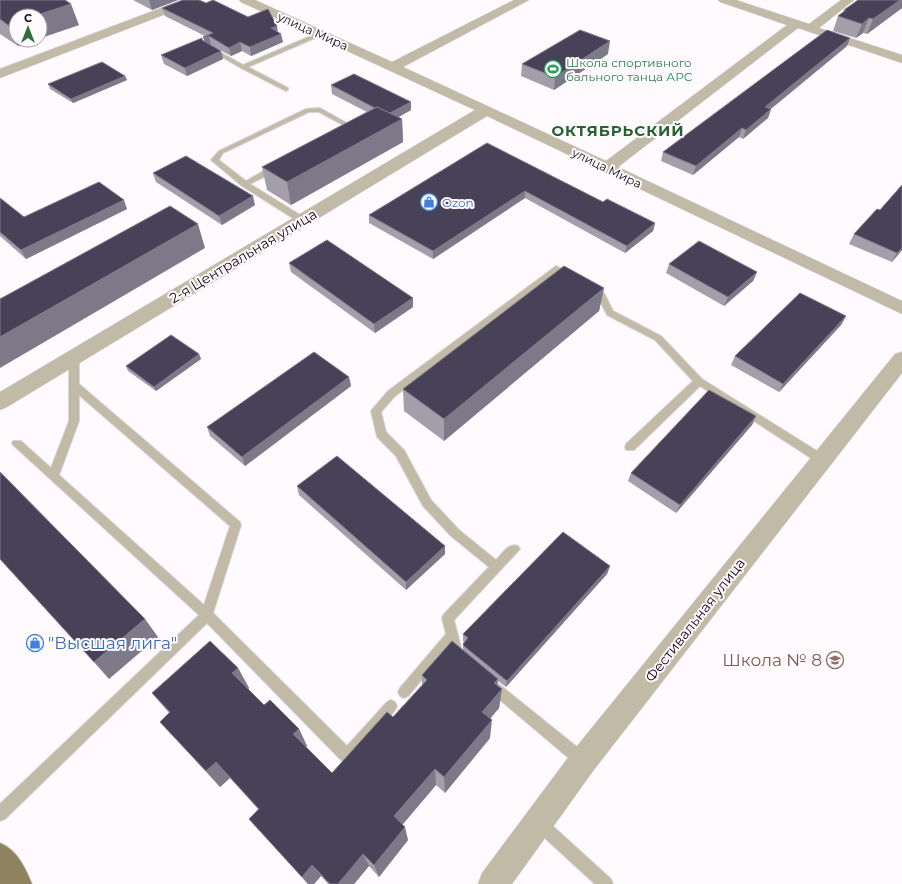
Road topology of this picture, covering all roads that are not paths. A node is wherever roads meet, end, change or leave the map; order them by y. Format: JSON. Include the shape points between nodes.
{"nodes":[{"id":1,"x":193,"y":0,"type":"edge"},
{"id":2,"x":245,"y":0,"type":"edge"},
{"id":3,"x":523,"y":0,"type":"edge"},
{"id":4,"x":724,"y":0,"type":"edge"},
{"id":5,"x":848,"y":0,"type":"edge"},
{"id":6,"x":796,"y":24,"type":"junction"},
{"id":7,"x":810,"y":29,"type":"junction"},
{"id":8,"x":320,"y":34,"type":"junction"},
{"id":9,"x":208,"y":47,"type":"edge"},
{"id":10,"x":902,"y":59,"type":"edge"},
{"id":11,"x":243,"y":67,"type":"junction"},
{"id":12,"x":393,"y":67,"type":"junction"},
{"id":13,"x":0,"y":74,"type":"edge"},
{"id":14,"x":286,"y":89,"type":"dead end"},
{"id":15,"x":486,"y":110,"type":"junction"},
{"id":16,"x":344,"y":130,"type":"edge"},
{"id":17,"x":285,"y":162,"type":"edge"},
{"id":18,"x":607,"y":168,"type":"junction"},
{"id":19,"x":245,"y":184,"type":"junction"},
{"id":20,"x":302,"y":220,"type":"junction"},
{"id":21,"x":902,"y":308,"type":"edge"},
{"id":22,"x":74,"y":358,"type":"junction"},
{"id":23,"x":902,"y":359,"type":"edge"},
{"id":24,"x":699,"y":381,"type":"junction"},
{"id":25,"x":74,"y":385,"type":"junction"},
{"id":26,"x":0,"y":402,"type":"edge"},
{"id":27,"x":17,"y":444,"type":"dead end"},
{"id":28,"x":630,"y":447,"type":"dead end"},
{"id":29,"x":822,"y":459,"type":"junction"},
{"id":30,"x":53,"y":476,"type":"junction"},
{"id":31,"x":514,"y":549,"type":"dead end"},
{"id":32,"x":497,"y":567,"type":"junction"},
{"id":33,"x":207,"y":615,"type":"junction"},
{"id":34,"x":452,"y":636,"type":"junction"},
{"id":35,"x":463,"y":662,"type":"edge"},
{"id":36,"x":481,"y":676,"type":"edge"},
{"id":37,"x":404,"y":692,"type":"dead end"},
{"id":38,"x":391,"y":706,"type":"dead end"},
{"id":39,"x":583,"y":761,"type":"junction"},
{"id":40,"x":0,"y":814,"type":"edge"},
{"id":41,"x":539,"y":823,"type":"junction"},
{"id":42,"x":0,"y":859,"type":"edge"},
{"id":43,"x":16,"y":884,"type":"edge"},
{"id":44,"x":493,"y":884,"type":"edge"},
{"id":45,"x":606,"y":884,"type":"edge"}],
"edges":[{"from":1,"to":13,"type":"street"},
{"from":2,"to":8,"type":"street","name":"улица Мира"},
{"from":3,"to":12,"type":"street"},
{"from":4,"to":6,"type":"street"},
{"from":5,"to":7,"type":"street"},
{"from":6,"to":7,"type":"street"},
{"from":6,"to":18,"type":"street"},
{"from":7,"to":10,"type":"street"},
{"from":8,"to":11,"type":"lane"},
{"from":8,"to":12,"type":"street","name":"улица Мира"},
{"from":9,"to":11,"type":"lane"},
{"from":11,"to":14,"type":"lane"},
{"from":12,"to":15,"type":"street","name":"улица Мира"},
{"from":15,"to":18,"type":"street","name":"улица Мира"},
{"from":15,"to":20,"type":"street","name":"2-я Центральная улица"},
{"from":16,"to":19,"type":"lane","via":[[351,127],[320,110],[308,110],[221,152],[215,160]]},
{"from":17,"to":19,"type":"lane"},
{"from":18,"to":21,"type":"street","name":"улица Мира"},
{"from":19,"to":20,"type":"lane"},
{"from":20,"to":22,"type":"street","name":"2-я Центральная улица"},
{"from":22,"to":25,"type":"lane"},
{"from":22,"to":26,"type":"street","name":"2-я Центральная улица"},
{"from":23,"to":29,"type":"street","name":"Фестивальная улица"},
{"from":24,"to":28,"type":"lane"},
{"from":24,"to":29,"type":"lane"},
{"from":24,"to":32,"type":"lane","via":[[658,338],[610,313],[601,295],[556,269],[391,394],[376,411],[382,434],[400,453],[427,503],[455,533]]},
{"from":25,"to":30,"type":"lane","via":[[74,421]]},
{"from":25,"to":33,"type":"lane","via":[[236,525]]},
{"from":27,"to":30,"type":"lane"},
{"from":29,"to":39,"type":"street","name":"Фестивальная улица"},
{"from":30,"to":33,"type":"lane"},
{"from":31,"to":32,"type":"lane"},
{"from":32,"to":34,"type":"lane","via":[[448,618]]},
{"from":33,"to":38,"type":"lane","via":[[347,756]]},
{"from":33,"to":40,"type":"lane"},
{"from":34,"to":35,"type":"lane","via":[[457,657]]},
{"from":34,"to":37,"type":"lane"},
{"from":36,"to":39,"type":"lane"},
{"from":39,"to":41,"type":"street","name":"Фестивальная улица"},
{"from":41,"to":44,"type":"street","name":"Фестивальная улица"},
{"from":41,"to":45,"type":"lane"},
{"from":42,"to":43,"type":"main road"}]}
